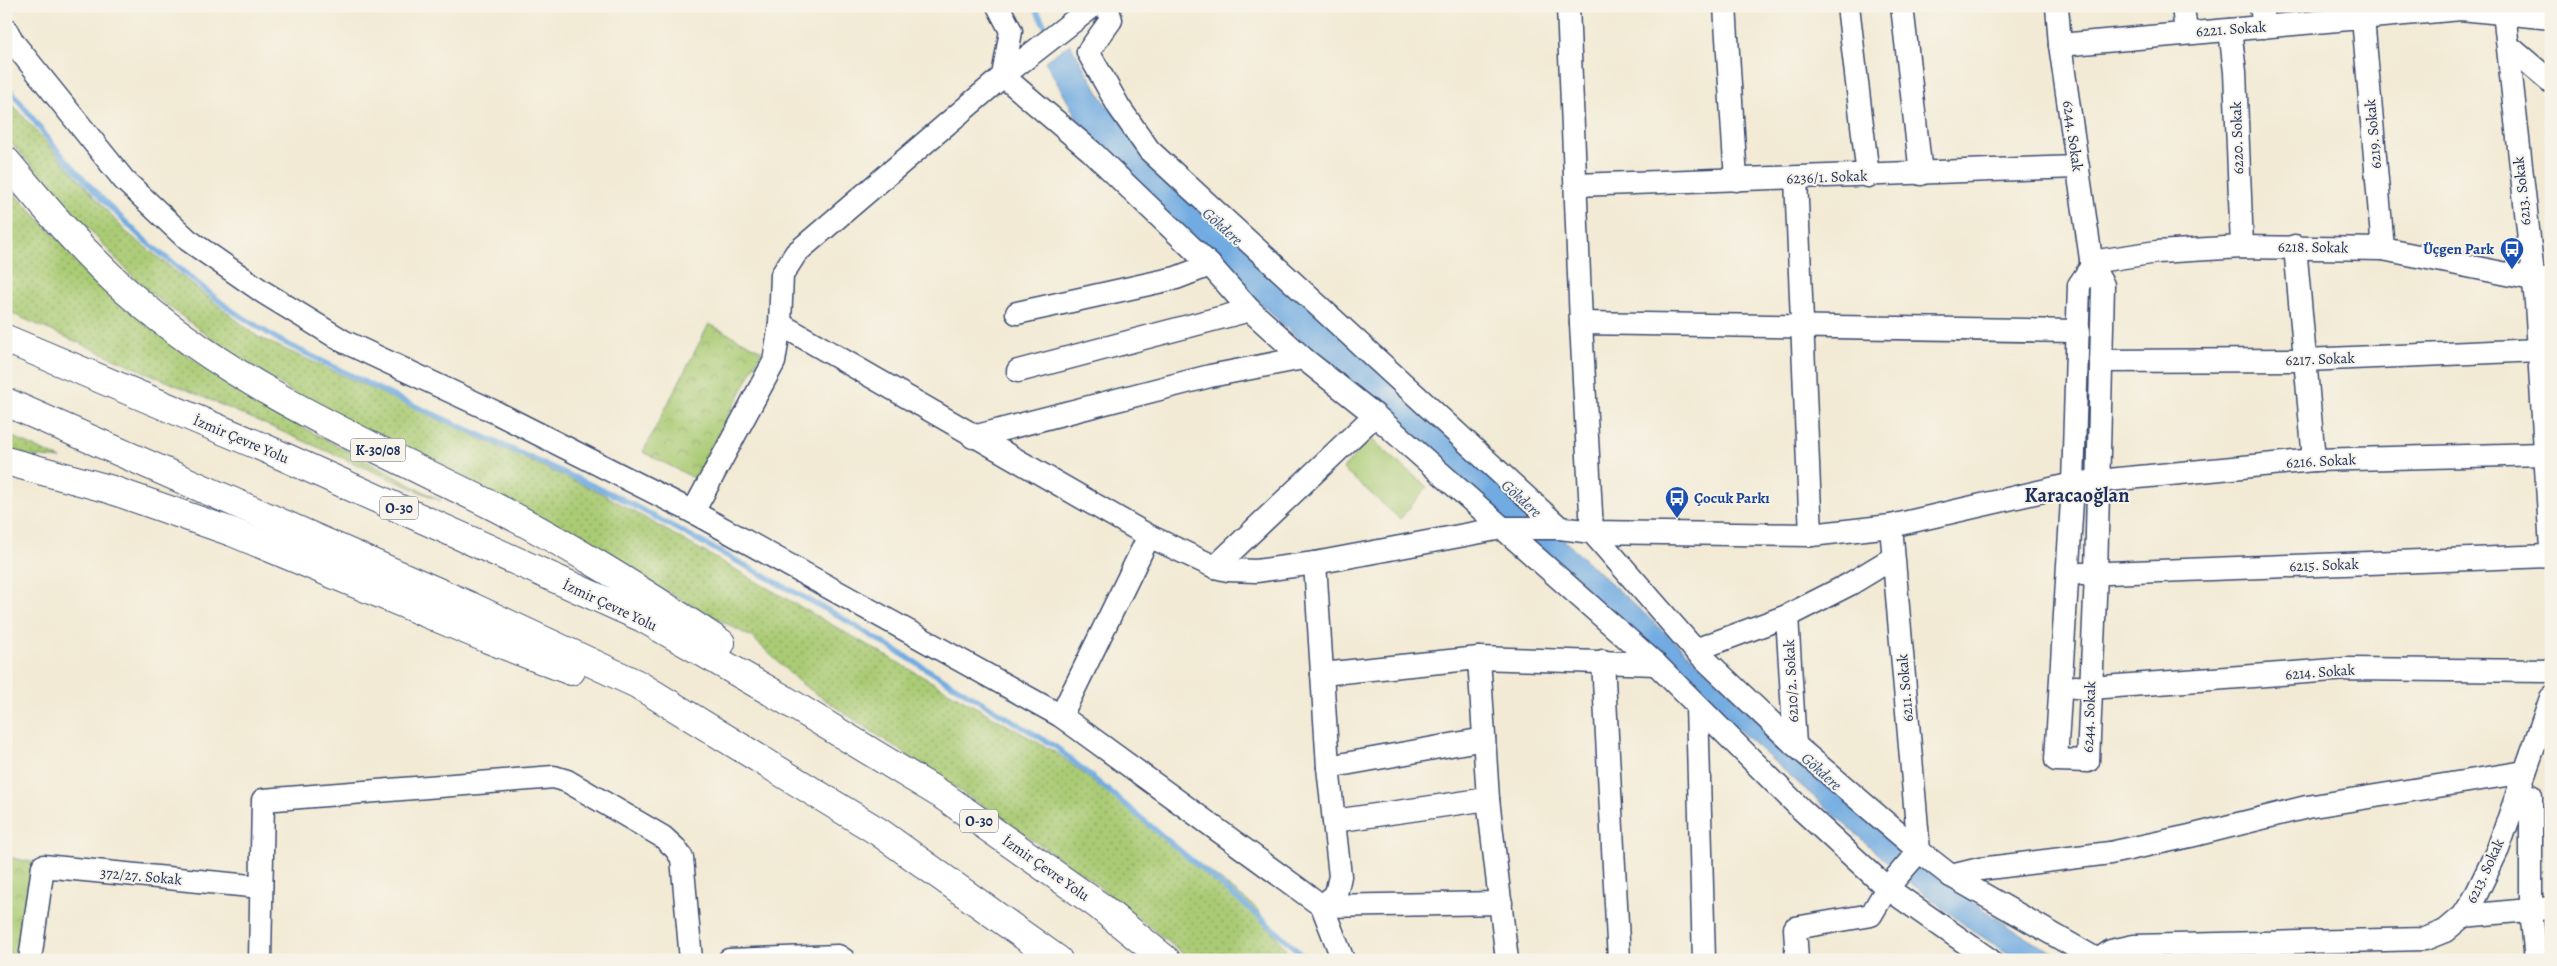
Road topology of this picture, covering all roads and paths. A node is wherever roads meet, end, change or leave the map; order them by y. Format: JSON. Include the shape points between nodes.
{"nodes":[{"id":1,"x":998,"y":6,"type":"edge"},
{"id":2,"x":1107,"y":6,"type":"edge"},
{"id":3,"x":1568,"y":6,"type":"edge"},
{"id":4,"x":1725,"y":6,"type":"edge"},
{"id":5,"x":1848,"y":6,"type":"edge"},
{"id":6,"x":1902,"y":6,"type":"edge"},
{"id":7,"x":2057,"y":6,"type":"edge"},
{"id":8,"x":2183,"y":6,"type":"edge"},
{"id":9,"x":2461,"y":8,"type":"edge"},
{"id":10,"x":1089,"y":9,"type":"edge"},
{"id":11,"x":2504,"y":12,"type":"junction"},
{"id":12,"x":2263,"y":17,"type":"edge"},
{"id":13,"x":2363,"y":18,"type":"junction"},
{"id":14,"x":2551,"y":18,"type":"edge"},
{"id":15,"x":6,"y":29,"type":"edge"},
{"id":16,"x":2230,"y":30,"type":"junction"},
{"id":17,"x":2186,"y":33,"type":"junction"},
{"id":18,"x":2060,"y":45,"type":"junction"},
{"id":19,"x":2510,"y":47,"type":"junction"},
{"id":20,"x":1003,"y":76,"type":"junction"},
{"id":21,"x":2551,"y":82,"type":"edge"},
{"id":22,"x":6,"y":161,"type":"edge"},
{"id":23,"x":2078,"y":167,"type":"junction"},
{"id":24,"x":1921,"y":174,"type":"junction"},
{"id":25,"x":1868,"y":176,"type":"junction"},
{"id":26,"x":1796,"y":178,"type":"junction"},
{"id":27,"x":1736,"y":180,"type":"junction"},
{"id":28,"x":1576,"y":185,"type":"junction"},
{"id":29,"x":2295,"y":246,"type":"junction"},
{"id":30,"x":2242,"y":247,"type":"junction"},
{"id":31,"x":2383,"y":249,"type":"junction"},
{"id":32,"x":2091,"y":264,"type":"junction"},
{"id":33,"x":1210,"y":265,"type":"junction"},
{"id":34,"x":2541,"y":279,"type":"edge"},
{"id":35,"x":2543,"y":303,"type":"edge"},
{"id":36,"x":1250,"y":310,"type":"junction"},
{"id":37,"x":1017,"y":313,"type":"dead end"},
{"id":38,"x":1581,"y":323,"type":"junction"},
{"id":39,"x":780,"y":324,"type":"junction"},
{"id":40,"x":1803,"y":326,"type":"junction"},
{"id":41,"x":2079,"y":331,"type":"junction"},
{"id":42,"x":6,"y":338,"type":"edge"},
{"id":43,"x":2539,"y":350,"type":"junction"},
{"id":44,"x":1303,"y":358,"type":"junction"},
{"id":45,"x":2305,"y":360,"type":"junction"},
{"id":46,"x":2101,"y":361,"type":"junction"},
{"id":47,"x":1018,"y":371,"type":"dead end"},
{"id":48,"x":2545,"y":373,"type":"edge"},
{"id":49,"x":6,"y":402,"type":"edge"},
{"id":50,"x":1375,"y":415,"type":"junction"},
{"id":51,"x":973,"y":437,"type":"junction"},
{"id":52,"x":2544,"y":454,"type":"junction"},
{"id":53,"x":2314,"y":460,"type":"junction"},
{"id":54,"x":6,"y":461,"type":"edge"},
{"id":55,"x":2098,"y":481,"type":"junction"},
{"id":56,"x":2073,"y":484,"type":"junction"},
{"id":57,"x":692,"y":512,"type":"junction"},
{"id":58,"x":1891,"y":526,"type":"junction"},
{"id":59,"x":1502,"y":528,"type":"junction"},
{"id":60,"x":1560,"y":528,"type":"junction"},
{"id":61,"x":1592,"y":532,"type":"junction"},
{"id":62,"x":1811,"y":535,"type":"junction"},
{"id":63,"x":1149,"y":536,"type":"junction"},
{"id":64,"x":2551,"y":549,"type":"edge"},
{"id":65,"x":2551,"y":556,"type":"edge"},
{"id":66,"x":1894,"y":558,"type":"junction"},
{"id":67,"x":1316,"y":563,"type":"junction"},
{"id":68,"x":1215,"y":567,"type":"junction"},
{"id":69,"x":2096,"y":574,"type":"junction"},
{"id":70,"x":2068,"y":575,"type":"junction"},
{"id":71,"x":1787,"y":616,"type":"junction"},
{"id":72,"x":1695,"y":650,"type":"junction"},
{"id":73,"x":1479,"y":658,"type":"junction"},
{"id":74,"x":1603,"y":661,"type":"junction"},
{"id":75,"x":1656,"y":664,"type":"junction"},
{"id":76,"x":2551,"y":671,"type":"edge"},
{"id":77,"x":1322,"y":674,"type":"junction"},
{"id":78,"x":2061,"y":686,"type":"junction"},
{"id":79,"x":2090,"y":688,"type":"junction"},
{"id":80,"x":782,"y":698,"type":"junction"},
{"id":81,"x":2550,"y":705,"type":"edge"},
{"id":82,"x":1697,"y":706,"type":"junction"},
{"id":83,"x":1061,"y":716,"type":"junction"},
{"id":84,"x":721,"y":733,"type":"junction"},
{"id":85,"x":1484,"y":739,"type":"junction"},
{"id":86,"x":1795,"y":745,"type":"junction"},
{"id":87,"x":1328,"y":767,"type":"junction"},
{"id":88,"x":2531,"y":788,"type":"edge"},
{"id":89,"x":1488,"y":799,"type":"junction"},
{"id":90,"x":1334,"y":821,"type":"junction"},
{"id":91,"x":1917,"y":854,"type":"junction"},
{"id":92,"x":1951,"y":876,"type":"junction"},
{"id":93,"x":1892,"y":882,"type":"junction"},
{"id":94,"x":261,"y":887,"type":"junction"},
{"id":95,"x":1500,"y":903,"type":"junction"},
{"id":96,"x":1322,"y":906,"type":"junction"},
{"id":97,"x":2541,"y":909,"type":"edge"},
{"id":98,"x":2463,"y":916,"type":"junction"},
{"id":99,"x":783,"y":959,"type":"edge"},
{"id":100,"x":30,"y":960,"type":"edge"},
{"id":101,"x":260,"y":960,"type":"edge"},
{"id":102,"x":691,"y":960,"type":"edge"},
{"id":103,"x":729,"y":960,"type":"edge"},
{"id":104,"x":844,"y":960,"type":"edge"},
{"id":105,"x":1058,"y":960,"type":"edge"},
{"id":106,"x":1166,"y":960,"type":"edge"},
{"id":107,"x":1343,"y":960,"type":"edge"},
{"id":108,"x":1507,"y":960,"type":"edge"},
{"id":109,"x":1619,"y":960,"type":"edge"},
{"id":110,"x":1704,"y":960,"type":"edge"},
{"id":111,"x":1797,"y":960,"type":"edge"},
{"id":112,"x":1990,"y":960,"type":"edge"},
{"id":113,"x":2098,"y":960,"type":"edge"},
{"id":114,"x":2536,"y":960,"type":"edge"}],
"edges":[{"from":1,"to":20,"type":"street","via":[[1011,31]]},
{"from":2,"to":60,"type":"street","via":[[1111,20],[1088,52],[1148,150]]},
{"from":3,"to":28,"type":"street"},
{"from":4,"to":27,"type":"street"},
{"from":5,"to":25,"type":"street"},
{"from":6,"to":24,"type":"street"},
{"from":7,"to":18,"type":"street","name":"6244. Sokak"},
{"from":8,"to":17,"type":"street"},
{"from":9,"to":11,"type":"street","name":"6221. Sokak"},
{"from":9,"to":13,"type":"street","name":"6221. Sokak"},
{"from":10,"to":20,"type":"street"},
{"from":11,"to":14,"type":"street","name":"6221. Sokak"},
{"from":11,"to":19,"type":"street","name":"6213. Sokak"},
{"from":12,"to":13,"type":"street","name":"6221. Sokak"},
{"from":12,"to":16,"type":"street","name":"6221. Sokak"},
{"from":13,"to":31,"type":"street","name":"6219. Sokak"},
{"from":15,"to":57,"type":"street","via":[[34,70],[124,180],[188,240],[263,292],[343,341],[497,413]]},
{"from":16,"to":17,"type":"street","name":"6221. Sokak"},
{"from":16,"to":30,"type":"street","name":"6220. Sokak","via":[[2235,72]]},
{"from":17,"to":18,"type":"street","name":"6221. Sokak"},
{"from":18,"to":23,"type":"street","name":"6244. Sokak"},
{"from":19,"to":21,"type":"street"},
{"from":19,"to":34,"type":"street","name":"6213. Sokak"},
{"from":20,"to":33,"type":"street","via":[[1091,151]]},
{"from":20,"to":39,"type":"street","via":[[796,253],[782,276]]},
{"from":22,"to":80,"type":"highway","number":"K-30/08","via":[[124,289],[190,341],[324,424],[494,507],[632,585],[734,652]]},
{"from":23,"to":24,"type":"street","name":"6236/1. Sokak"},
{"from":23,"to":32,"type":"street","name":"6244. Sokak"},
{"from":24,"to":25,"type":"street","name":"6236/1. Sokak"},
{"from":25,"to":26,"type":"street","name":"6236/1. Sokak"},
{"from":26,"to":27,"type":"street","name":"6236/1. Sokak"},
{"from":26,"to":40,"type":"street"},
{"from":27,"to":28,"type":"street","name":"6236/1. Sokak"},
{"from":28,"to":38,"type":"street"},
{"from":29,"to":30,"type":"street","name":"6218. Sokak"},
{"from":29,"to":31,"type":"street","name":"6218. Sokak"},
{"from":29,"to":45,"type":"street"},
{"from":30,"to":32,"type":"street","name":"6218. Sokak","via":[[2157,252]]},
{"from":31,"to":34,"type":"street","name":"6218. Sokak"},
{"from":32,"to":41,"type":"street","name":"6244. Sokak","via":[[2079,285]]},
{"from":32,"to":46,"type":"street","name":"6244. Sokak","via":[[2103,285]]},
{"from":33,"to":36,"type":"street"},
{"from":33,"to":37,"type":"street","via":[[1176,278]]},
{"from":34,"to":35,"type":"street","name":"6213. Sokak"},
{"from":35,"to":43,"type":"street","name":"6213. Sokak"},
{"from":36,"to":44,"type":"street"},
{"from":36,"to":47,"type":"street"},
{"from":38,"to":40,"type":"street"},
{"from":38,"to":61,"type":"street"},
{"from":39,"to":51,"type":"street","name":"6216. Sokak"},
{"from":39,"to":57,"type":"street","via":[[774,362]]},
{"from":40,"to":41,"type":"street"},
{"from":40,"to":62,"type":"street"},
{"from":41,"to":56,"type":"street","name":"6244. Sokak"},
{"from":42,"to":80,"type":"highway","name":"İzmir Çevre Yolu","number":"O-30","via":[[260,446],[643,618]]},
{"from":43,"to":45,"type":"street","name":"6217. Sokak"},
{"from":43,"to":48,"type":"street","name":"6213. Sokak"},
{"from":44,"to":50,"type":"street"},
{"from":44,"to":51,"type":"street","via":[[1210,376]]},
{"from":45,"to":46,"type":"street","name":"6217. Sokak"},
{"from":45,"to":53,"type":"street"},
{"from":46,"to":55,"type":"street","name":"6244. Sokak"},
{"from":48,"to":52,"type":"street","name":"6213. Sokak"},
{"from":49,"to":84,"type":"highway","via":[[478,610],[637,684]]},
{"from":50,"to":59,"type":"street"},
{"from":50,"to":68,"type":"street"},
{"from":51,"to":63,"type":"street","name":"6216. Sokak"},
{"from":52,"to":53,"type":"street","name":"6216. Sokak"},
{"from":52,"to":64,"type":"street","name":"6213. Sokak"},
{"from":53,"to":55,"type":"street","name":"6216. Sokak"},
{"from":54,"to":84,"type":"highway","via":[[108,489],[232,532]]},
{"from":55,"to":56,"type":"street","name":"6216. Sokak"},
{"from":55,"to":69,"type":"street","name":"6244. Sokak"},
{"from":56,"to":58,"type":"street","name":"6216. Sokak"},
{"from":56,"to":70,"type":"street","name":"6244. Sokak"},
{"from":57,"to":83,"type":"street"},
{"from":58,"to":62,"type":"street","name":"6216. Sokak"},
{"from":58,"to":66,"type":"street","name":"6211. Sokak"},
{"from":59,"to":60,"type":"street","name":"6216. Sokak"},
{"from":59,"to":67,"type":"street","name":"6216. Sokak"},
{"from":59,"to":75,"type":"street"},
{"from":60,"to":61,"type":"street","name":"6216. Sokak"},
{"from":61,"to":62,"type":"street","name":"6216. Sokak"},
{"from":61,"to":72,"type":"street"},
{"from":63,"to":68,"type":"street","name":"6216. Sokak"},
{"from":63,"to":83,"type":"street"},
{"from":65,"to":69,"type":"street","name":"6215. Sokak"},
{"from":66,"to":71,"type":"street"},
{"from":66,"to":91,"type":"street","name":"6211. Sokak"},
{"from":67,"to":68,"type":"street","name":"6216. Sokak","via":[[1256,571]]},
{"from":67,"to":77,"type":"street"},
{"from":69,"to":70,"type":"street","name":"6215. Sokak"},
{"from":69,"to":79,"type":"street","name":"6244. Sokak"},
{"from":70,"to":78,"type":"street","name":"6244. Sokak"},
{"from":71,"to":72,"type":"street"},
{"from":71,"to":86,"type":"street","name":"6210/2. Sokak"},
{"from":72,"to":86,"type":"street"},
{"from":73,"to":74,"type":"street"},
{"from":73,"to":77,"type":"street"},
{"from":73,"to":85,"type":"street"},
{"from":74,"to":75,"type":"street"},
{"from":74,"to":109,"type":"street"},
{"from":75,"to":82,"type":"street"},
{"from":76,"to":79,"type":"street","name":"6214. Sokak","via":[[2347,669]]},
{"from":77,"to":87,"type":"street"},
{"from":78,"to":79,"type":"street","name":"6214. Sokak"},
{"from":78,"to":79,"type":"street","name":"6244. Sokak","via":[[2056,760],[2088,761]]},
{"from":80,"to":106,"type":"highway","name":"İzmir Çevre Yolu","number":"O-30","via":[[942,795],[1098,905]]},
{"from":81,"to":88,"type":"street","name":"6213. Sokak"},
{"from":82,"to":93,"type":"street"},
{"from":82,"to":110,"type":"street"},
{"from":83,"to":96,"type":"street"},
{"from":84,"to":105,"type":"highway","via":[[879,832]]},
{"from":85,"to":87,"type":"street"},
{"from":85,"to":89,"type":"street"},
{"from":86,"to":91,"type":"street"},
{"from":87,"to":90,"type":"street"},
{"from":88,"to":92,"type":"street","via":[[2306,807],[2110,853],[1980,869]]},
{"from":88,"to":97,"type":"street"},
{"from":88,"to":98,"type":"street","name":"6213. Sokak"},
{"from":89,"to":90,"type":"street"},
{"from":89,"to":95,"type":"street"},
{"from":90,"to":96,"type":"street","via":[[1340,876],[1336,894]]},
{"from":91,"to":92,"type":"street"},
{"from":91,"to":93,"type":"street"},
{"from":92,"to":113,"type":"street"},
{"from":93,"to":111,"type":"street","via":[[1870,915],[1795,928]]},
{"from":93,"to":112,"type":"street"},
{"from":94,"to":100,"type":"street","name":"372/27. Sokak","via":[[43,866]]},
{"from":94,"to":101,"type":"street"},
{"from":94,"to":102,"type":"street","via":[[263,800],[554,777],[655,832],[675,848],[682,858]]},
{"from":95,"to":96,"type":"street"},
{"from":95,"to":108,"type":"street"},
{"from":96,"to":107,"type":"street"},
{"from":97,"to":98,"type":"street"},
{"from":97,"to":114,"type":"street"},
{"from":98,"to":113,"type":"street","name":"6213. Sokak","via":[[2445,931],[2425,939],[2134,946],[2111,950]]},
{"from":99,"to":103,"type":"street"},
{"from":99,"to":104,"type":"street","via":[[838,956]]}]}
